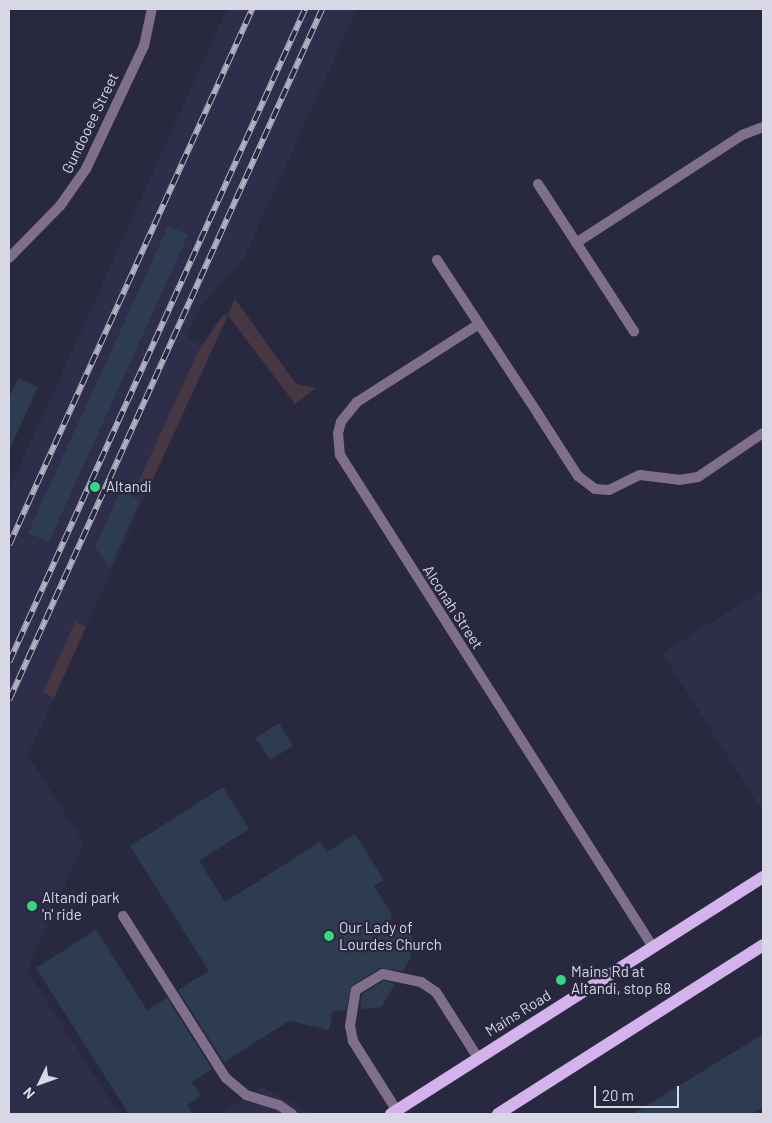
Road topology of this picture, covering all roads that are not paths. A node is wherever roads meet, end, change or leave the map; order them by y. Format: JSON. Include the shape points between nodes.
{"nodes":[{"id":1,"x":152,"y":9,"type":"edge"},
{"id":2,"x":763,"y":127,"type":"edge"},
{"id":3,"x":538,"y":184,"type":"dead end"},
{"id":4,"x":576,"y":243,"type":"junction"},
{"id":5,"x":9,"y":258,"type":"edge"},
{"id":6,"x":437,"y":260,"type":"dead end"},
{"id":7,"x":479,"y":324,"type":"junction"},
{"id":8,"x":634,"y":330,"type":"dead end"},
{"id":9,"x":763,"y":434,"type":"edge"},
{"id":10,"x":763,"y":877,"type":"edge"},
{"id":11,"x":123,"y":916,"type":"dead end"},
{"id":12,"x":763,"y":945,"type":"edge"},
{"id":13,"x":653,"y":947,"type":"junction"},
{"id":14,"x":478,"y":1058,"type":"junction"},
{"id":15,"x":394,"y":1113,"type":"edge"},
{"id":16,"x":292,"y":1114,"type":"edge"},
{"id":17,"x":498,"y":1114,"type":"edge"}],
"edges":[{"from":1,"to":5,"type":"street","name":"Gundooee Street","via":[[144,46],[86,168],[60,206]]},
{"from":2,"to":4,"type":"street","via":[[742,135]]},
{"from":3,"to":4,"type":"street"},
{"from":4,"to":8,"type":"street"},
{"from":6,"to":7,"type":"street"},
{"from":7,"to":9,"type":"street","via":[[578,476],[595,489],[609,490],[640,475],[679,480],[698,476]]},
{"from":7,"to":13,"type":"street","name":"Alconah Street","via":[[356,402],[341,422],[338,433],[340,455]]},
{"from":10,"to":13,"type":"main road","name":"Mains Road"},
{"from":11,"to":16,"type":"street","via":[[226,1078],[246,1095],[279,1105]]},
{"from":12,"to":17,"type":"main road"},
{"from":13,"to":14,"type":"main road","name":"Mains Road"},
{"from":14,"to":15,"type":"main road","name":"Mains Road"},
{"from":14,"to":15,"type":"street","via":[[436,992],[422,982],[383,974],[356,990],[350,1026],[353,1041]]}]}
